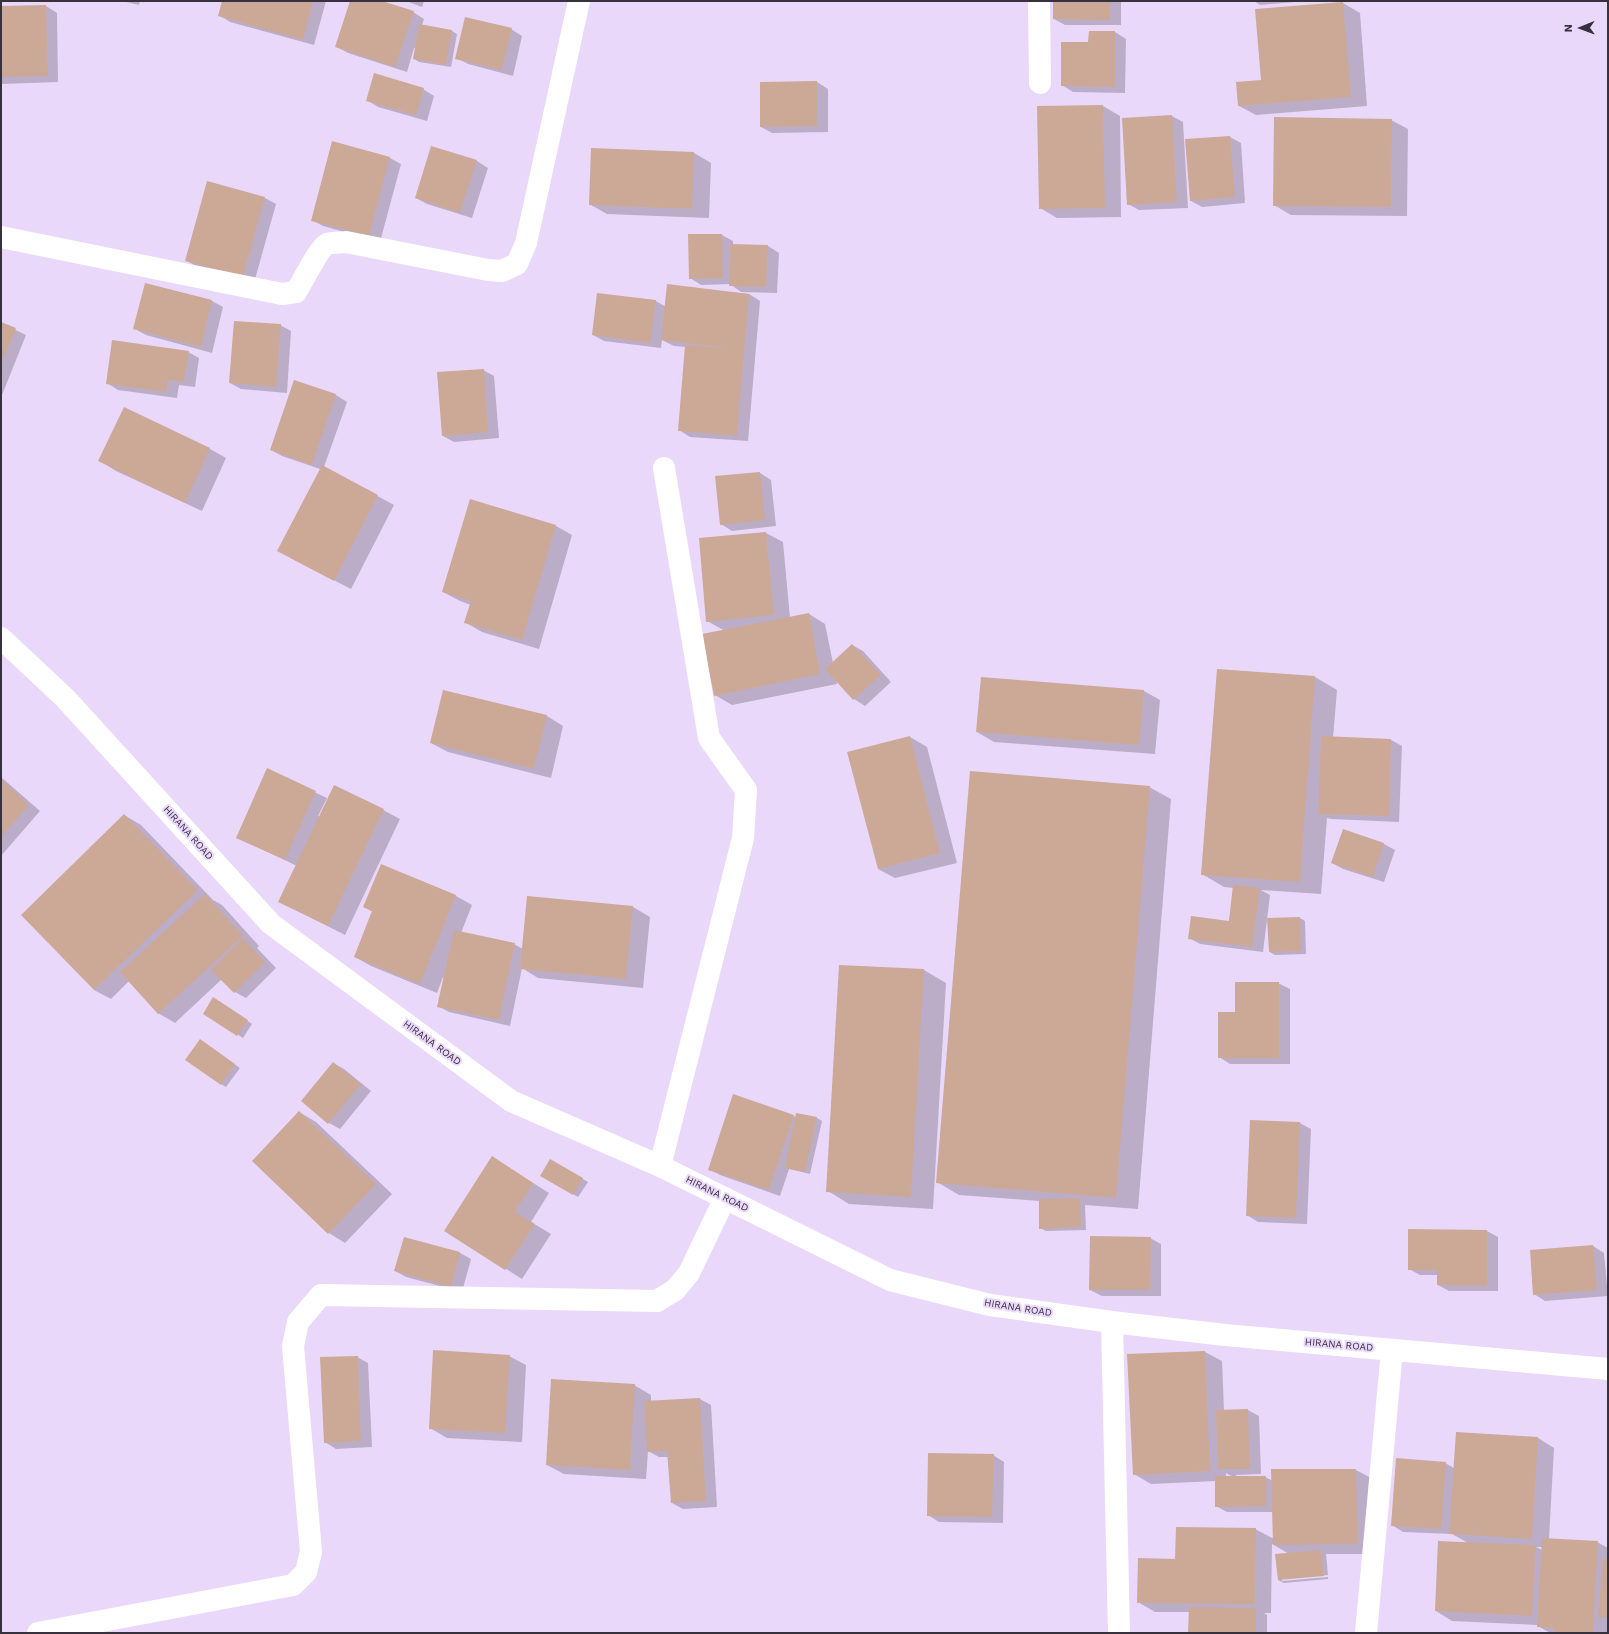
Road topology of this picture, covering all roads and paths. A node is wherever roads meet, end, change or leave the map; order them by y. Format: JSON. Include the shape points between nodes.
{"nodes":[{"id":1,"x":579,"y":1,"type":"edge"},
{"id":2,"x":1039,"y":1,"type":"edge"},
{"id":3,"x":1040,"y":83,"type":"dead end"},
{"id":4,"x":1,"y":237,"type":"edge"},
{"id":5,"x":664,"y":468,"type":"dead end"},
{"id":6,"x":1,"y":638,"type":"edge"},
{"id":7,"x":660,"y":1166,"type":"junction"},
{"id":8,"x":726,"y":1198,"type":"junction"},
{"id":9,"x":1112,"y":1322,"type":"junction"},
{"id":10,"x":1392,"y":1350,"type":"junction"},
{"id":11,"x":1608,"y":1369,"type":"edge"},
{"id":12,"x":38,"y":1633,"type":"edge"},
{"id":13,"x":1119,"y":1633,"type":"edge"},
{"id":14,"x":1366,"y":1633,"type":"edge"}],
"edges":[{"from":1,"to":4,"type":"street","via":[[526,242],[517,264],[502,271],[346,242],[327,244],[318,251],[307,276],[296,292],[282,294]]},
{"from":2,"to":3,"type":"street"},
{"from":5,"to":7,"type":"street","via":[[709,738],[746,790],[743,838]]},
{"from":6,"to":7,"type":"street","name":"HIRANA ROAD","via":[[65,698],[271,924],[511,1101]]},
{"from":7,"to":8,"type":"street","name":"HIRANA ROAD"},
{"from":8,"to":9,"type":"street","name":"HIRANA ROAD","via":[[890,1280],[990,1305]]},
{"from":8,"to":12,"type":"street","via":[[689,1273],[675,1290],[656,1301],[321,1295],[298,1322],[293,1346],[311,1552],[306,1572],[293,1585]]},
{"from":9,"to":10,"type":"street","name":"HIRANA ROAD"},
{"from":9,"to":13,"type":"street"},
{"from":10,"to":11,"type":"street","name":"HIRANA ROAD"},
{"from":10,"to":14,"type":"street"}]}
